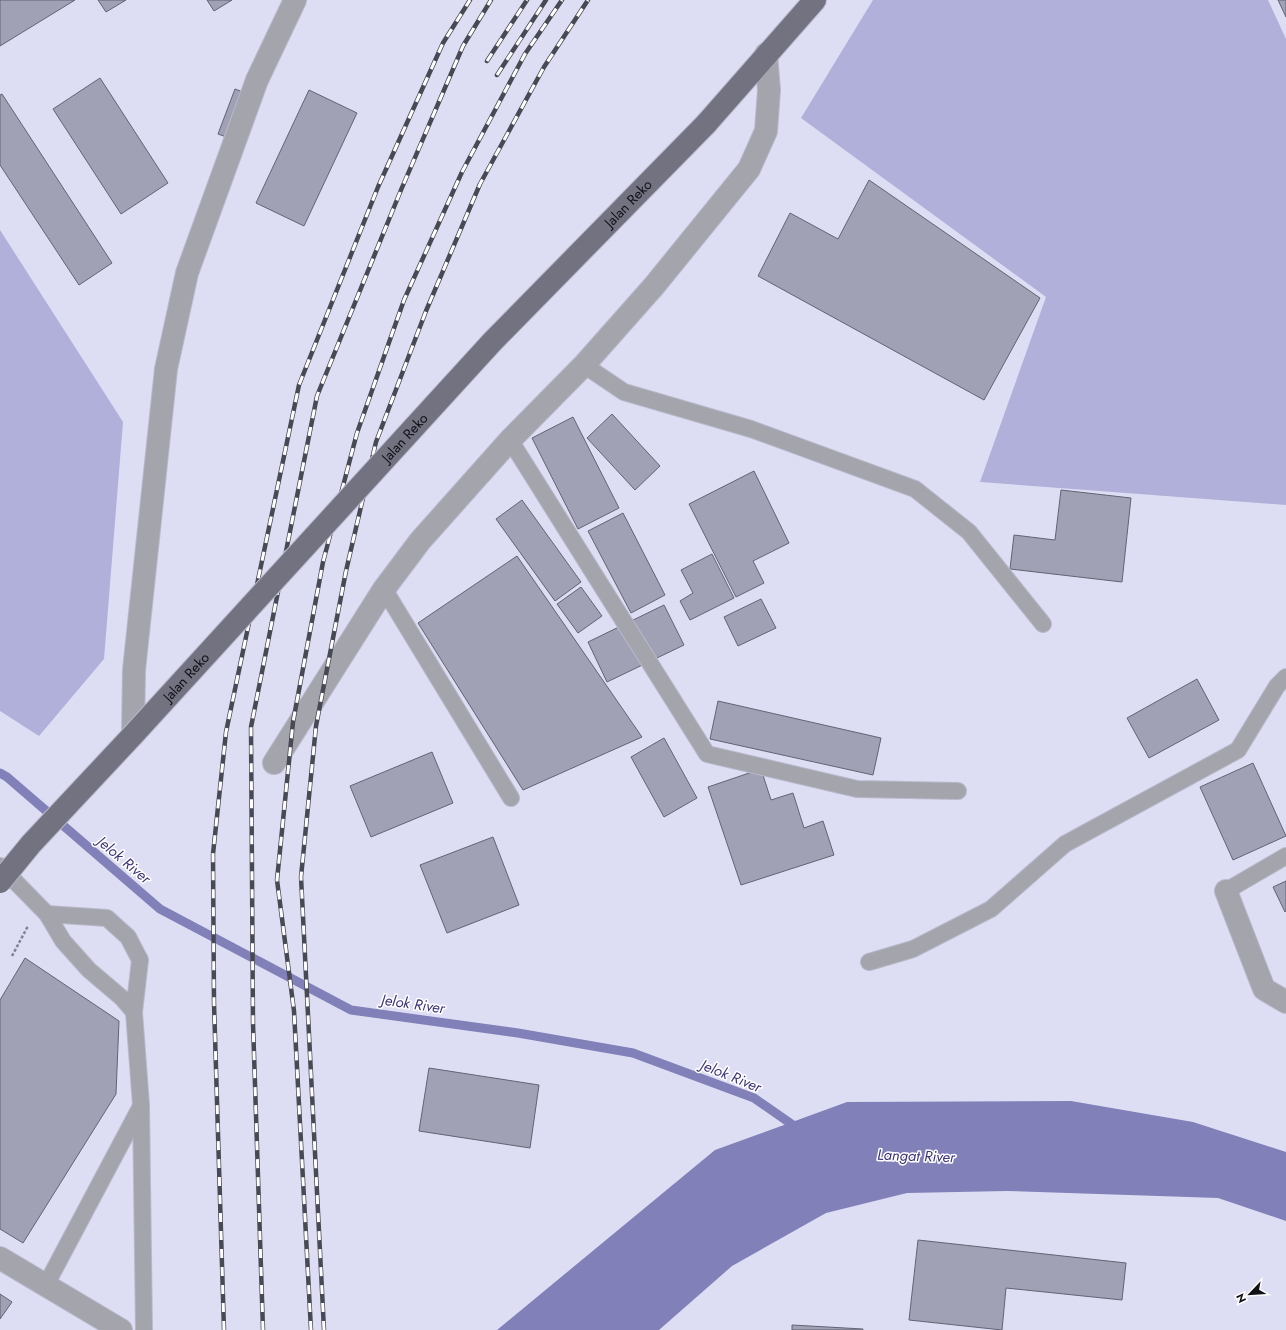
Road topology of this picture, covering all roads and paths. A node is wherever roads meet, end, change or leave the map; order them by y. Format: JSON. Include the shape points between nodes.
{"nodes":[{"id":1,"x":295,"y":0,"type":"edge"},
{"id":2,"x":815,"y":0,"type":"edge"},
{"id":3,"x":766,"y":54,"type":"junction"},
{"id":4,"x":584,"y":365,"type":"junction"},
{"id":5,"x":510,"y":440,"type":"junction"},
{"id":6,"x":384,"y":589,"type":"junction"},
{"id":7,"x":1043,"y":624,"type":"dead end"},
{"id":8,"x":1286,"y":677,"type":"edge"},
{"id":9,"x":133,"y":735,"type":"junction"},
{"id":10,"x":274,"y":763,"type":"dead end"},
{"id":11,"x":958,"y":791,"type":"dead end"},
{"id":12,"x":511,"y":798,"type":"dead end"},
{"id":13,"x":1286,"y":856,"type":"edge"},
{"id":14,"x":0,"y":866,"type":"edge"},
{"id":15,"x":0,"y":882,"type":"edge"},
{"id":16,"x":1226,"y":892,"type":"joint"},
{"id":17,"x":47,"y":914,"type":"junction"},
{"id":18,"x":30,"y":920,"type":"dead end"},
{"id":19,"x":12,"y":956,"type":"dead end"},
{"id":20,"x":869,"y":962,"type":"dead end"},
{"id":21,"x":1286,"y":1002,"type":"edge"},
{"id":22,"x":134,"y":1012,"type":"junction"},
{"id":23,"x":141,"y":1106,"type":"junction"},
{"id":24,"x":0,"y":1258,"type":"edge"},
{"id":25,"x":46,"y":1285,"type":"junction"},
{"id":26,"x":121,"y":1330,"type":"edge"},
{"id":27,"x":144,"y":1330,"type":"edge"}],
"edges":[{"from":1,"to":9,"type":"street","via":[[256,80],[187,273],[166,369],[134,670]]},
{"from":2,"to":3,"type":"main road","name":"Jalan Reko"},
{"from":3,"to":4,"type":"street","via":[[766,131],[749,169],[654,286]]},
{"from":3,"to":9,"type":"main road","name":"Jalan Reko","bridge":true,"via":[[706,124],[492,342]]},
{"from":4,"to":5,"type":"street"},
{"from":4,"to":7,"type":"lane","via":[[624,392],[751,429],[915,489],[969,532]]},
{"from":5,"to":6,"type":"street","via":[[420,540]]},
{"from":5,"to":11,"type":"lane","via":[[707,754],[857,789]]},
{"from":6,"to":10,"type":"street"},
{"from":6,"to":12,"type":"lane"},
{"from":8,"to":20,"type":"lane","via":[[1277,686],[1238,750],[1065,844],[991,909],[913,949]]},
{"from":9,"to":15,"type":"main road","name":"Jalan Reko","bridge":true},
{"from":13,"to":16,"type":"lane"},
{"from":14,"to":17,"type":"lane"},
{"from":16,"to":21,"type":"street","via":[[1264,989]]},
{"from":17,"to":22,"type":"lane","via":[[68,947]]},
{"from":17,"to":22,"type":"lane","via":[[107,918],[128,937],[140,960]]},
{"from":18,"to":19,"type":"path"},
{"from":22,"to":23,"type":"lane"},
{"from":23,"to":25,"type":"lane"},
{"from":23,"to":27,"type":"lane"},
{"from":24,"to":25,"type":"street"},
{"from":25,"to":26,"type":"street"}]}
